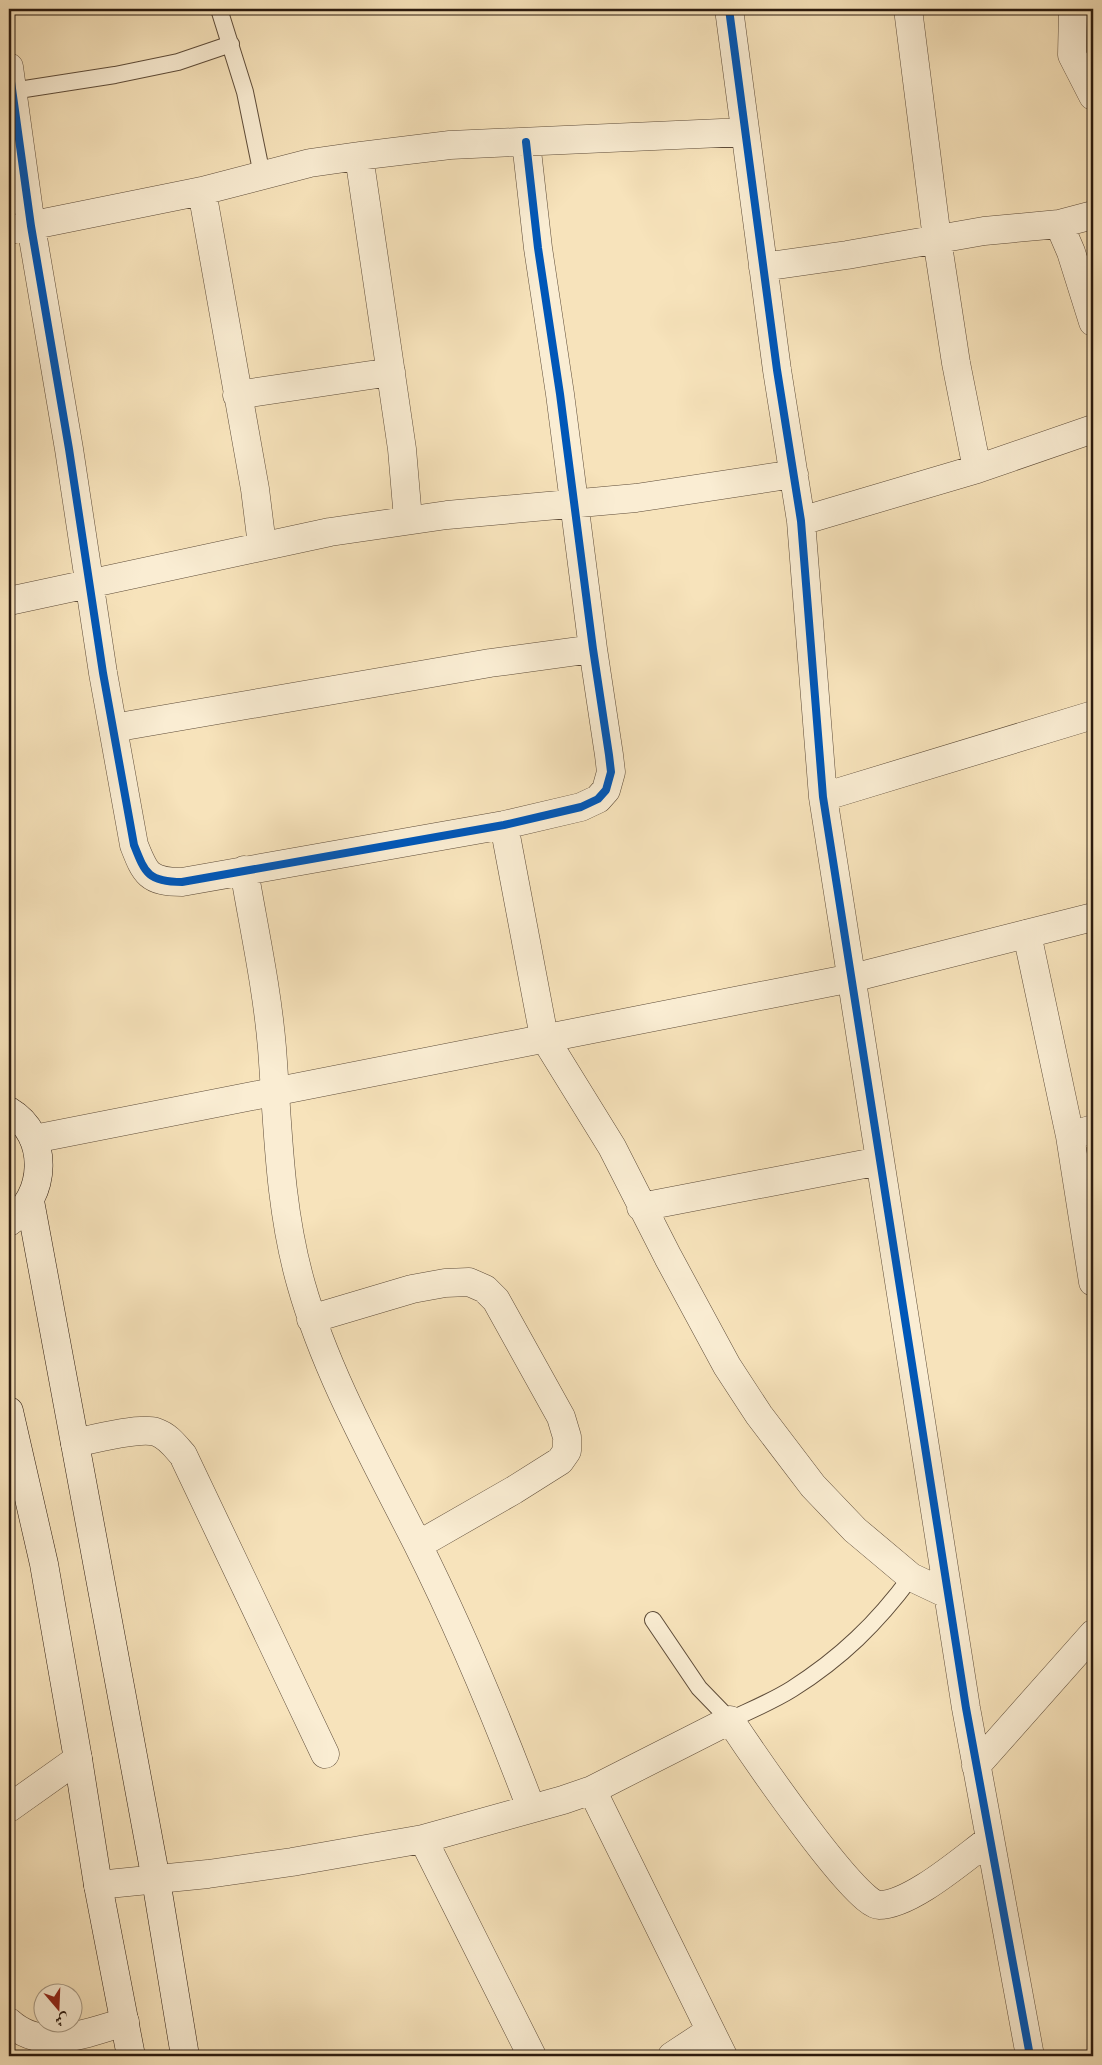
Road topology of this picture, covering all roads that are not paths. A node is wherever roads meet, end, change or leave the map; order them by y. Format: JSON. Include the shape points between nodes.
{"nodes":[{"id":1,"x":219,"y":9,"type":"edge"},
{"id":2,"x":729,"y":9,"type":"edge"},
{"id":3,"x":908,"y":9,"type":"edge"},
{"id":4,"x":1073,"y":9,"type":"edge"},
{"id":5,"x":231,"y":44,"type":"junction"},
{"id":6,"x":11,"y":79,"type":"edge"},
{"id":7,"x":1093,"y":96,"type":"edge"},
{"id":8,"x":744,"y":132,"type":"junction"},
{"id":9,"x":526,"y":142,"type":"junction"},
{"id":10,"x":359,"y":156,"type":"junction"},
{"id":11,"x":262,"y":175,"type":"junction"},
{"id":12,"x":202,"y":191,"type":"junction"},
{"id":13,"x":1093,"y":215,"type":"edge"},
{"id":14,"x":1059,"y":224,"type":"junction"},
{"id":15,"x":20,"y":228,"type":"edge"},
{"id":16,"x":938,"y":239,"type":"junction"},
{"id":17,"x":763,"y":267,"type":"junction"},
{"id":18,"x":1093,"y":322,"type":"edge"},
{"id":19,"x":390,"y":372,"type":"junction"},
{"id":20,"x":237,"y":395,"type":"junction"},
{"id":21,"x":1093,"y":429,"type":"edge"},
{"id":22,"x":977,"y":469,"type":"junction"},
{"id":23,"x":794,"y":474,"type":"junction"},
{"id":24,"x":575,"y":503,"type":"junction"},
{"id":25,"x":408,"y":519,"type":"junction"},
{"id":26,"x":801,"y":521,"type":"junction"},
{"id":27,"x":262,"y":545,"type":"junction"},
{"id":28,"x":90,"y":584,"type":"junction"},
{"id":29,"x":9,"y":601,"type":"edge"},
{"id":30,"x":593,"y":649,"type":"junction"},
{"id":31,"x":1093,"y":715,"type":"edge"},
{"id":32,"x":113,"y":728,"type":"junction"},
{"id":33,"x":823,"y":797,"type":"junction"},
{"id":34,"x":504,"y":825,"type":"junction"},
{"id":35,"x":244,"y":870,"type":"junction"},
{"id":36,"x":1093,"y":917,"type":"edge"},
{"id":37,"x":1027,"y":934,"type":"junction"},
{"id":38,"x":852,"y":978,"type":"junction"},
{"id":39,"x":544,"y":1037,"type":"junction"},
{"id":40,"x":274,"y":1092,"type":"junction"},
{"id":41,"x":9,"y":1111,"type":"edge"},
{"id":42,"x":1082,"y":1133,"type":"edge"},
{"id":43,"x":34,"y":1138,"type":"junction"},
{"id":44,"x":880,"y":1161,"type":"junction"},
{"id":45,"x":30,"y":1200,"type":"junction"},
{"id":46,"x":641,"y":1207,"type":"junction"},
{"id":47,"x":9,"y":1222,"type":"edge"},
{"id":48,"x":1093,"y":1282,"type":"edge"},
{"id":49,"x":311,"y":1319,"type":"junction"},
{"id":50,"x":9,"y":1411,"type":"edge"},
{"id":51,"x":75,"y":1442,"type":"junction"},
{"id":52,"x":418,"y":1545,"type":"junction"},
{"id":53,"x":911,"y":1577,"type":"junction"},
{"id":54,"x":947,"y":1594,"type":"junction"},
{"id":55,"x":653,"y":1620,"type":"dead end"},
{"id":56,"x":1093,"y":1634,"type":"edge"},
{"id":57,"x":730,"y":1720,"type":"junction"},
{"id":58,"x":325,"y":1754,"type":"dead end"},
{"id":59,"x":78,"y":1759,"type":"junction"},
{"id":60,"x":976,"y":1766,"type":"junction"},
{"id":61,"x":592,"y":1790,"type":"junction"},
{"id":62,"x":9,"y":1808,"type":"edge"},
{"id":63,"x":532,"y":1808,"type":"junction"},
{"id":64,"x":423,"y":1839,"type":"junction"},
{"id":65,"x":989,"y":1840,"type":"junction"},
{"id":66,"x":156,"y":1880,"type":"junction"},
{"id":67,"x":98,"y":1885,"type":"junction"},
{"id":68,"x":9,"y":2022,"type":"edge"},
{"id":69,"x":124,"y":2022,"type":"junction"},
{"id":70,"x":710,"y":2031,"type":"junction"},
{"id":71,"x":131,"y":2056,"type":"edge"},
{"id":72,"x":186,"y":2056,"type":"edge"},
{"id":73,"x":532,"y":2056,"type":"edge"},
{"id":74,"x":672,"y":2056,"type":"edge"},
{"id":75,"x":723,"y":2056,"type":"edge"},
{"id":76,"x":1030,"y":2056,"type":"edge"}],
"edges":[{"from":1,"to":5,"type":"lane"},
{"from":2,"to":8,"type":"street"},
{"from":3,"to":16,"type":"street"},
{"from":4,"to":7,"type":"street","via":[[1072,55]]},
{"from":5,"to":6,"type":"lane","via":[[169,64],[115,75]]},
{"from":5,"to":11,"type":"lane","via":[[245,92]]},
{"from":6,"to":15,"type":"street"},
{"from":8,"to":9,"type":"street"},
{"from":8,"to":17,"type":"street"},
{"from":9,"to":10,"type":"street","via":[[450,145]]},
{"from":9,"to":24,"type":"street"},
{"from":10,"to":11,"type":"street","via":[[310,163]]},
{"from":10,"to":19,"type":"street"},
{"from":11,"to":12,"type":"street"},
{"from":12,"to":15,"type":"street"},
{"from":12,"to":20,"type":"street"},
{"from":13,"to":14,"type":"street"},
{"from":14,"to":16,"type":"street"},
{"from":14,"to":18,"type":"street"},
{"from":15,"to":28,"type":"street"},
{"from":16,"to":17,"type":"street"},
{"from":16,"to":22,"type":"street","via":[[956,363]]},
{"from":17,"to":23,"type":"street"},
{"from":19,"to":20,"type":"street"},
{"from":19,"to":25,"type":"street","via":[[402,449]]},
{"from":20,"to":27,"type":"street"},
{"from":21,"to":22,"type":"street"},
{"from":22,"to":26,"type":"street"},
{"from":23,"to":24,"type":"street","via":[[636,498]]},
{"from":23,"to":26,"type":"street"},
{"from":24,"to":25,"type":"street"},
{"from":24,"to":30,"type":"street"},
{"from":25,"to":27,"type":"street"},
{"from":26,"to":33,"type":"street"},
{"from":27,"to":28,"type":"street"},
{"from":28,"to":29,"type":"street"},
{"from":28,"to":32,"type":"street"},
{"from":30,"to":32,"type":"street","via":[[481,664]]},
{"from":30,"to":34,"type":"street","via":[[611,772],[606,790],[598,799],[581,806]]},
{"from":31,"to":33,"type":"street"},
{"from":32,"to":35,"type":"street","via":[[134,844],[142,866],[150,876],[182,882]]},
{"from":33,"to":38,"type":"street"},
{"from":34,"to":35,"type":"street"},
{"from":34,"to":39,"type":"street"},
{"from":35,"to":40,"type":"street","via":[[270,1037]]},
{"from":36,"to":37,"type":"street"},
{"from":37,"to":38,"type":"street"},
{"from":37,"to":42,"type":"street"},
{"from":38,"to":39,"type":"street"},
{"from":38,"to":44,"type":"street"},
{"from":39,"to":40,"type":"street"},
{"from":39,"to":46,"type":"street","via":[[612,1147]]},
{"from":40,"to":43,"type":"street"},
{"from":40,"to":49,"type":"street","via":[[282,1198],[289,1240]]},
{"from":41,"to":43,"type":"street"},
{"from":42,"to":48,"type":"street"},
{"from":43,"to":45,"type":"street","via":[[39,1170]]},
{"from":44,"to":46,"type":"street"},
{"from":44,"to":54,"type":"street"},
{"from":45,"to":47,"type":"street"},
{"from":45,"to":51,"type":"street"},
{"from":46,"to":53,"type":"street","via":[[701,1321],[759,1415],[813,1486],[855,1530]]},
{"from":49,"to":52,"type":"street","via":[[374,1460]]},
{"from":49,"to":52,"type":"street","via":[[412,1289],[445,1282],[469,1282],[485,1289],[496,1300],[561,1417],[567,1451],[560,1461]]},
{"from":50,"to":59,"type":"street","via":[[44,1564]]},
{"from":51,"to":58,"type":"street","via":[[119,1433],[156,1432],[170,1440],[183,1455]]},
{"from":51,"to":66,"type":"street"},
{"from":52,"to":63,"type":"street","via":[[502,1729]]},
{"from":53,"to":54,"type":"street"},
{"from":53,"to":57,"type":"lane","via":[[887,1609],[850,1646],[792,1689]]},
{"from":54,"to":60,"type":"street"},
{"from":55,"to":57,"type":"lane","via":[[699,1688]]},
{"from":56,"to":60,"type":"street"},
{"from":57,"to":61,"type":"street"},
{"from":57,"to":65,"type":"street","via":[[800,1820],[858,1892],[876,1905],[887,1905],[910,1896]]},
{"from":59,"to":62,"type":"street"},
{"from":59,"to":67,"type":"street"},
{"from":60,"to":65,"type":"street"},
{"from":61,"to":63,"type":"street"},
{"from":61,"to":70,"type":"street"},
{"from":63,"to":64,"type":"street"},
{"from":64,"to":66,"type":"street","via":[[292,1862]]},
{"from":64,"to":73,"type":"street"},
{"from":65,"to":76,"type":"street"},
{"from":66,"to":67,"type":"street"},
{"from":66,"to":72,"type":"street"},
{"from":67,"to":69,"type":"street"},
{"from":68,"to":69,"type":"street","via":[[26,2034],[62,2040]]},
{"from":69,"to":71,"type":"street"},
{"from":70,"to":74,"type":"street"},
{"from":70,"to":75,"type":"street"}]}
